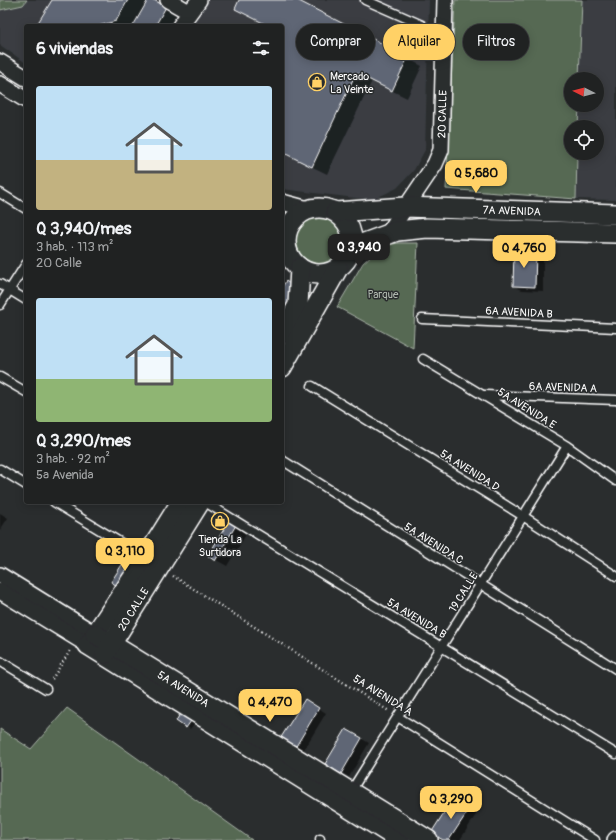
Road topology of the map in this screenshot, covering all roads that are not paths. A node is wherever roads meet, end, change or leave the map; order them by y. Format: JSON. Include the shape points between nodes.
{"nodes":[{"id":1,"x":168,"y":0,"type":"edge"},
{"id":2,"x":198,"y":0,"type":"edge"},
{"id":3,"x":365,"y":0,"type":"edge"},
{"id":4,"x":445,"y":0,"type":"edge"},
{"id":5,"x":189,"y":12,"type":"junction"},
{"id":6,"x":181,"y":24,"type":"edge"},
{"id":7,"x":420,"y":24,"type":"edge"},
{"id":8,"x":0,"y":62,"type":"edge"},
{"id":9,"x":24,"y":77,"type":"edge"},
{"id":10,"x":0,"y":84,"type":"edge"},
{"id":11,"x":24,"y":99,"type":"edge"},
{"id":12,"x":0,"y":193,"type":"edge"},
{"id":13,"x":284,"y":203,"type":"edge"},
{"id":14,"x":405,"y":206,"type":"junction"},
{"id":15,"x":24,"y":208,"type":"edge"},
{"id":16,"x":308,"y":209,"type":"junction"},
{"id":17,"x":336,"y":212,"type":"junction"},
{"id":18,"x":616,"y":214,"type":"edge"},
{"id":19,"x":616,"y":233,"type":"edge"},
{"id":20,"x":387,"y":235,"type":"junction"},
{"id":21,"x":351,"y":248,"type":"junction"},
{"id":22,"x":291,"y":261,"type":"edge"},
{"id":23,"x":24,"y":267,"type":"edge"},
{"id":24,"x":338,"y":268,"type":"junction"},
{"id":25,"x":0,"y":284,"type":"edge"},
{"id":26,"x":10,"y":290,"type":"junction"},
{"id":27,"x":24,"y":299,"type":"edge"},
{"id":28,"x":0,"y":305,"type":"edge"},
{"id":29,"x":422,"y":319,"type":"dead end"},
{"id":30,"x":616,"y":328,"type":"edge"},
{"id":31,"x":284,"y":330,"type":"edge"},
{"id":32,"x":423,"y":359,"type":"dead end"},
{"id":33,"x":284,"y":363,"type":"edge"},
{"id":34,"x":0,"y":377,"type":"edge"},
{"id":35,"x":312,"y":386,"type":"dead end"},
{"id":36,"x":24,"y":391,"type":"edge"},
{"id":37,"x":484,"y":395,"type":"junction"},
{"id":38,"x":616,"y":400,"type":"edge"},
{"id":39,"x":567,"y":446,"type":"junction"},
{"id":40,"x":284,"y":461,"type":"edge"},
{"id":41,"x":0,"y":469,"type":"edge"},
{"id":42,"x":616,"y":481,"type":"edge"},
{"id":43,"x":24,"y":484,"type":"edge"},
{"id":44,"x":57,"y":504,"type":"edge"},
{"id":45,"x":180,"y":504,"type":"edge"},
{"id":46,"x":198,"y":504,"type":"edge"},
{"id":47,"x":208,"y":504,"type":"edge"},
{"id":48,"x":523,"y":516,"type":"junction"},
{"id":49,"x":153,"y":563,"type":"junction"},
{"id":50,"x":0,"y":575,"type":"edge"},
{"id":51,"x":616,"y":576,"type":"edge"},
{"id":52,"x":480,"y":584,"type":"junction"},
{"id":53,"x":0,"y":591,"type":"edge"},
{"id":54,"x":87,"y":639,"type":"junction"},
{"id":55,"x":442,"y":646,"type":"junction"},
{"id":56,"x":108,"y":649,"type":"junction"},
{"id":57,"x":0,"y":661,"type":"edge"},
{"id":58,"x":616,"y":669,"type":"edge"},
{"id":59,"x":46,"y":689,"type":"road end"},
{"id":60,"x":398,"y":717,"type":"junction"},
{"id":61,"x":616,"y":754,"type":"edge"},
{"id":62,"x":351,"y":791,"type":"junction"},
{"id":63,"x":400,"y":840,"type":"edge"},
{"id":64,"x":428,"y":840,"type":"edge"},
{"id":65,"x":594,"y":840,"type":"edge"}],
"edges":[{"from":1,"to":5,"type":"street"},
{"from":2,"to":5,"type":"street"},
{"from":3,"to":7,"type":"lane"},
{"from":4,"to":14,"type":"street","name":"20 CALLE","via":[[441,150],[435,164]]},
{"from":5,"to":6,"type":"street"},
{"from":8,"to":9,"type":"street"},
{"from":10,"to":11,"type":"street"},
{"from":12,"to":15,"type":"lane"},
{"from":13,"to":16,"type":"street"},
{"from":14,"to":17,"type":"street","name":"7A AVENIDA"},
{"from":14,"to":18,"type":"street","name":"7A AVENIDA"},
{"from":14,"to":20,"type":"street","name":"20 CALLE"},
{"from":16,"to":17,"type":"street","via":[[322,207]]},
{"from":16,"to":22,"type":"street","via":[[292,221],[287,231]]},
{"from":17,"to":21,"type":"street","via":[[344,218],[349,227],[352,237]]},
{"from":19,"to":20,"type":"street","name":"7A AVENIDA","via":[[427,228],[397,231]]},
{"from":20,"to":21,"type":"street","name":"7A AVENIDA"},
{"from":21,"to":24,"type":"street"},
{"from":22,"to":24,"type":"street","via":[[309,272],[319,274]]},
{"from":22,"to":31,"type":"street","via":[[298,305]]},
{"from":23,"to":26,"type":"lane"},
{"from":24,"to":33,"type":"street"},
{"from":25,"to":26,"type":"lane"},
{"from":26,"to":27,"type":"lane"},
{"from":26,"to":28,"type":"lane"},
{"from":29,"to":30,"type":"lane","name":"6A AVENIDA B"},
{"from":32,"to":37,"type":"lane","name":"5A AVENIDA E"},
{"from":34,"to":36,"type":"lane"},
{"from":35,"to":48,"type":"lane","name":"5A AVENIDA D"},
{"from":37,"to":38,"type":"lane","name":"6A AVENIDA A"},
{"from":37,"to":39,"type":"lane","name":"5A AVENIDA E"},
{"from":39,"to":42,"type":"lane","name":"5A AVENIDA E"},
{"from":39,"to":48,"type":"lane","name":"19 CALLE"},
{"from":40,"to":52,"type":"lane","name":"5A AVENIDA C"},
{"from":41,"to":43,"type":"lane"},
{"from":44,"to":49,"type":"lane"},
{"from":45,"to":49,"type":"street","name":"20 CALLE"},
{"from":46,"to":49,"type":"street","name":"20 CALLE"},
{"from":47,"to":55,"type":"lane","name":"5A AVENIDA B"},
{"from":48,"to":51,"type":"lane","name":"5A AVENIDA D"},
{"from":48,"to":52,"type":"lane","name":"19 CALLE"},
{"from":49,"to":54,"type":"street","name":"20 CALLE"},
{"from":49,"to":56,"type":"street","name":"20 CALLE"},
{"from":50,"to":54,"type":"street","name":"5A AVENIDA"},
{"from":52,"to":55,"type":"lane","name":"19 CALLE"},
{"from":52,"to":58,"type":"lane","name":"5A AVENIDA C"},
{"from":53,"to":54,"type":"street","name":"5A AVENIDA"},
{"from":54,"to":56,"type":"street","name":"5A AVENIDA"},
{"from":55,"to":60,"type":"lane","name":"19 CALLE"},
{"from":55,"to":61,"type":"lane","name":"5A AVENIDA B"},
{"from":56,"to":62,"type":"street","name":"5A AVENIDA"},
{"from":56,"to":63,"type":"street","name":"5A AVENIDA"},
{"from":57,"to":59,"type":"lane"},
{"from":60,"to":62,"type":"lane","name":"19 CALLE"},
{"from":60,"to":65,"type":"lane","name":"5A AVENIDA A"},
{"from":62,"to":64,"type":"street","name":"5A AVENIDA"}]}
